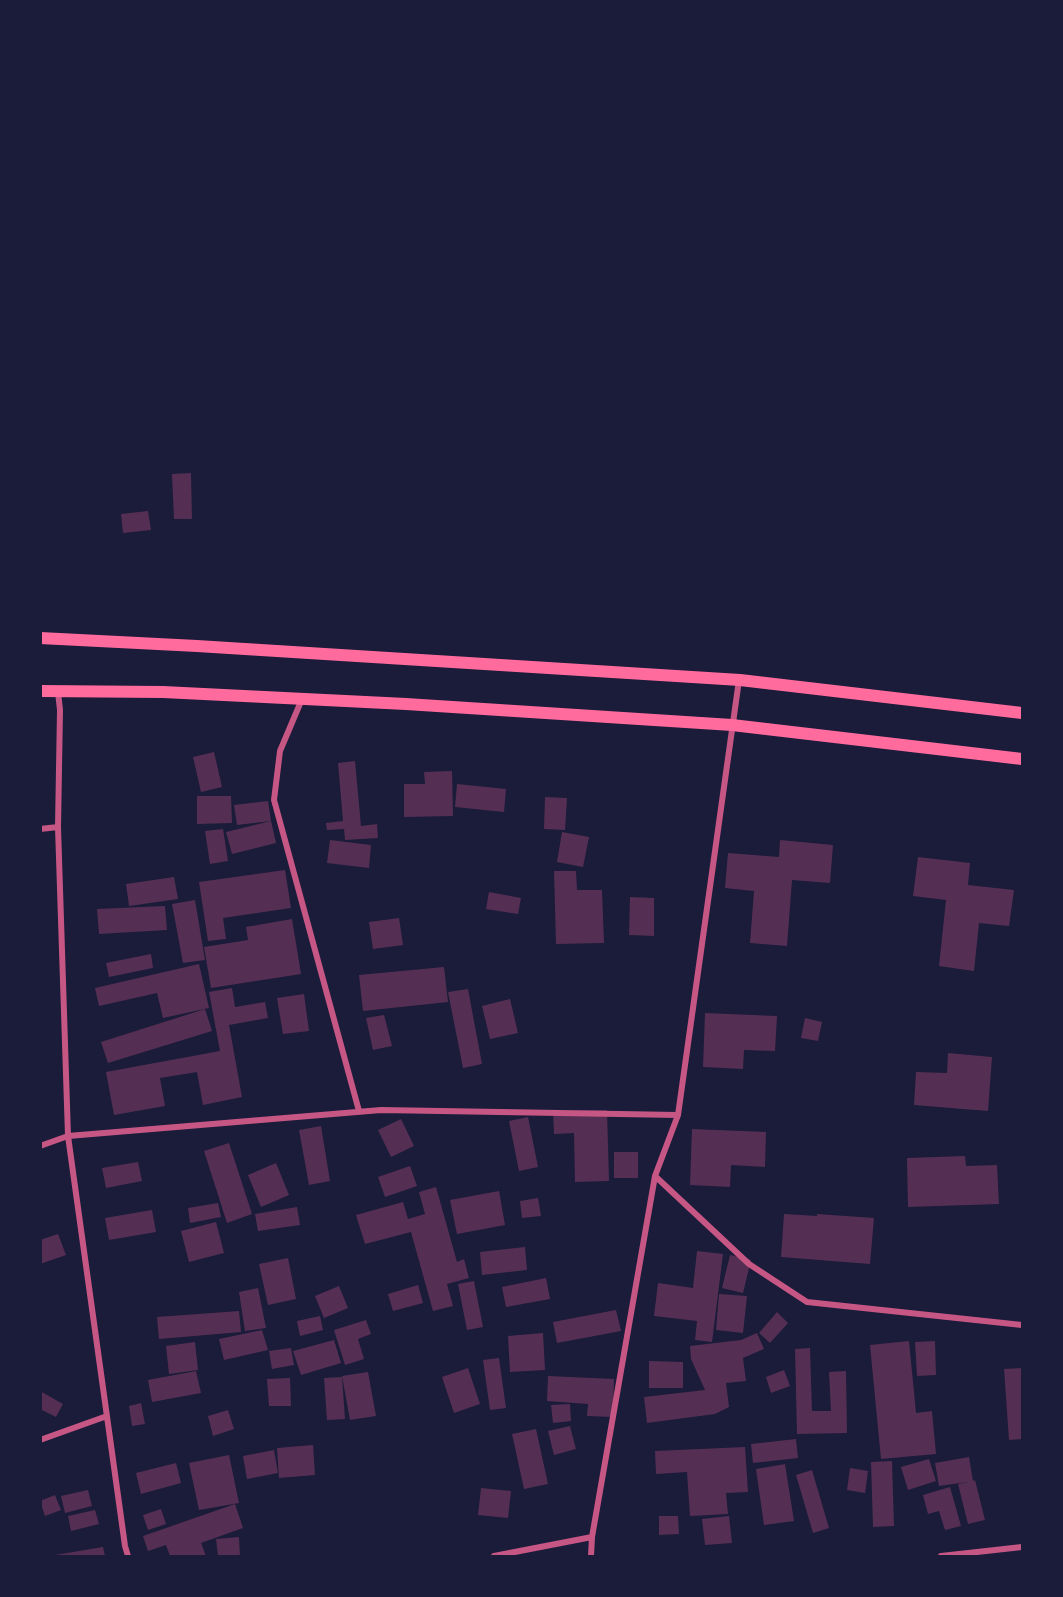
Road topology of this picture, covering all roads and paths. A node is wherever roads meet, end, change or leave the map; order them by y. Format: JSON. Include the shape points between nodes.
{"nodes":[{"id":1,"x":40,"y":638,"type":"edge"},
{"id":2,"x":740,"y":680,"type":"junction"},
{"id":3,"x":40,"y":691,"type":"edge"},
{"id":4,"x":58,"y":691,"type":"junction"},
{"id":5,"x":302,"y":698,"type":"junction"},
{"id":6,"x":1023,"y":713,"type":"edge"},
{"id":7,"x":732,"y":725,"type":"junction"},
{"id":8,"x":1023,"y":759,"type":"edge"},
{"id":9,"x":58,"y":827,"type":"junction"},
{"id":10,"x":40,"y":829,"type":"edge"},
{"id":11,"x":359,"y":1111,"type":"junction"},
{"id":12,"x":678,"y":1115,"type":"junction"},
{"id":13,"x":68,"y":1136,"type":"junction"},
{"id":14,"x":40,"y":1146,"type":"edge"},
{"id":15,"x":655,"y":1176,"type":"junction"},
{"id":16,"x":1023,"y":1325,"type":"edge"},
{"id":17,"x":107,"y":1416,"type":"junction"},
{"id":18,"x":40,"y":1440,"type":"edge"},
{"id":19,"x":592,"y":1537,"type":"junction"},
{"id":20,"x":1023,"y":1548,"type":"edge"},
{"id":21,"x":128,"y":1557,"type":"edge"},
{"id":22,"x":494,"y":1557,"type":"edge"},
{"id":23,"x":591,"y":1557,"type":"edge"},
{"id":24,"x":941,"y":1557,"type":"edge"}],
"edges":[{"from":1,"to":2,"type":"main road"},
{"from":2,"to":6,"type":"main road"},
{"from":2,"to":7,"type":"street"},
{"from":3,"to":4,"type":"main road"},
{"from":4,"to":5,"type":"main road"},
{"from":4,"to":9,"type":"street"},
{"from":5,"to":7,"type":"main road"},
{"from":5,"to":11,"type":"street","via":[[279,751],[274,800]]},
{"from":7,"to":8,"type":"main road"},
{"from":7,"to":12,"type":"street"},
{"from":9,"to":10,"type":"street"},
{"from":9,"to":13,"type":"street"},
{"from":11,"to":12,"type":"street"},
{"from":11,"to":13,"type":"street"},
{"from":12,"to":15,"type":"street"},
{"from":13,"to":14,"type":"street"},
{"from":13,"to":17,"type":"street"},
{"from":15,"to":16,"type":"street","via":[[749,1264],[807,1302]]},
{"from":15,"to":19,"type":"street"},
{"from":17,"to":18,"type":"street"},
{"from":17,"to":21,"type":"street"},
{"from":19,"to":22,"type":"street"},
{"from":19,"to":23,"type":"street"},
{"from":20,"to":24,"type":"street"}]}
